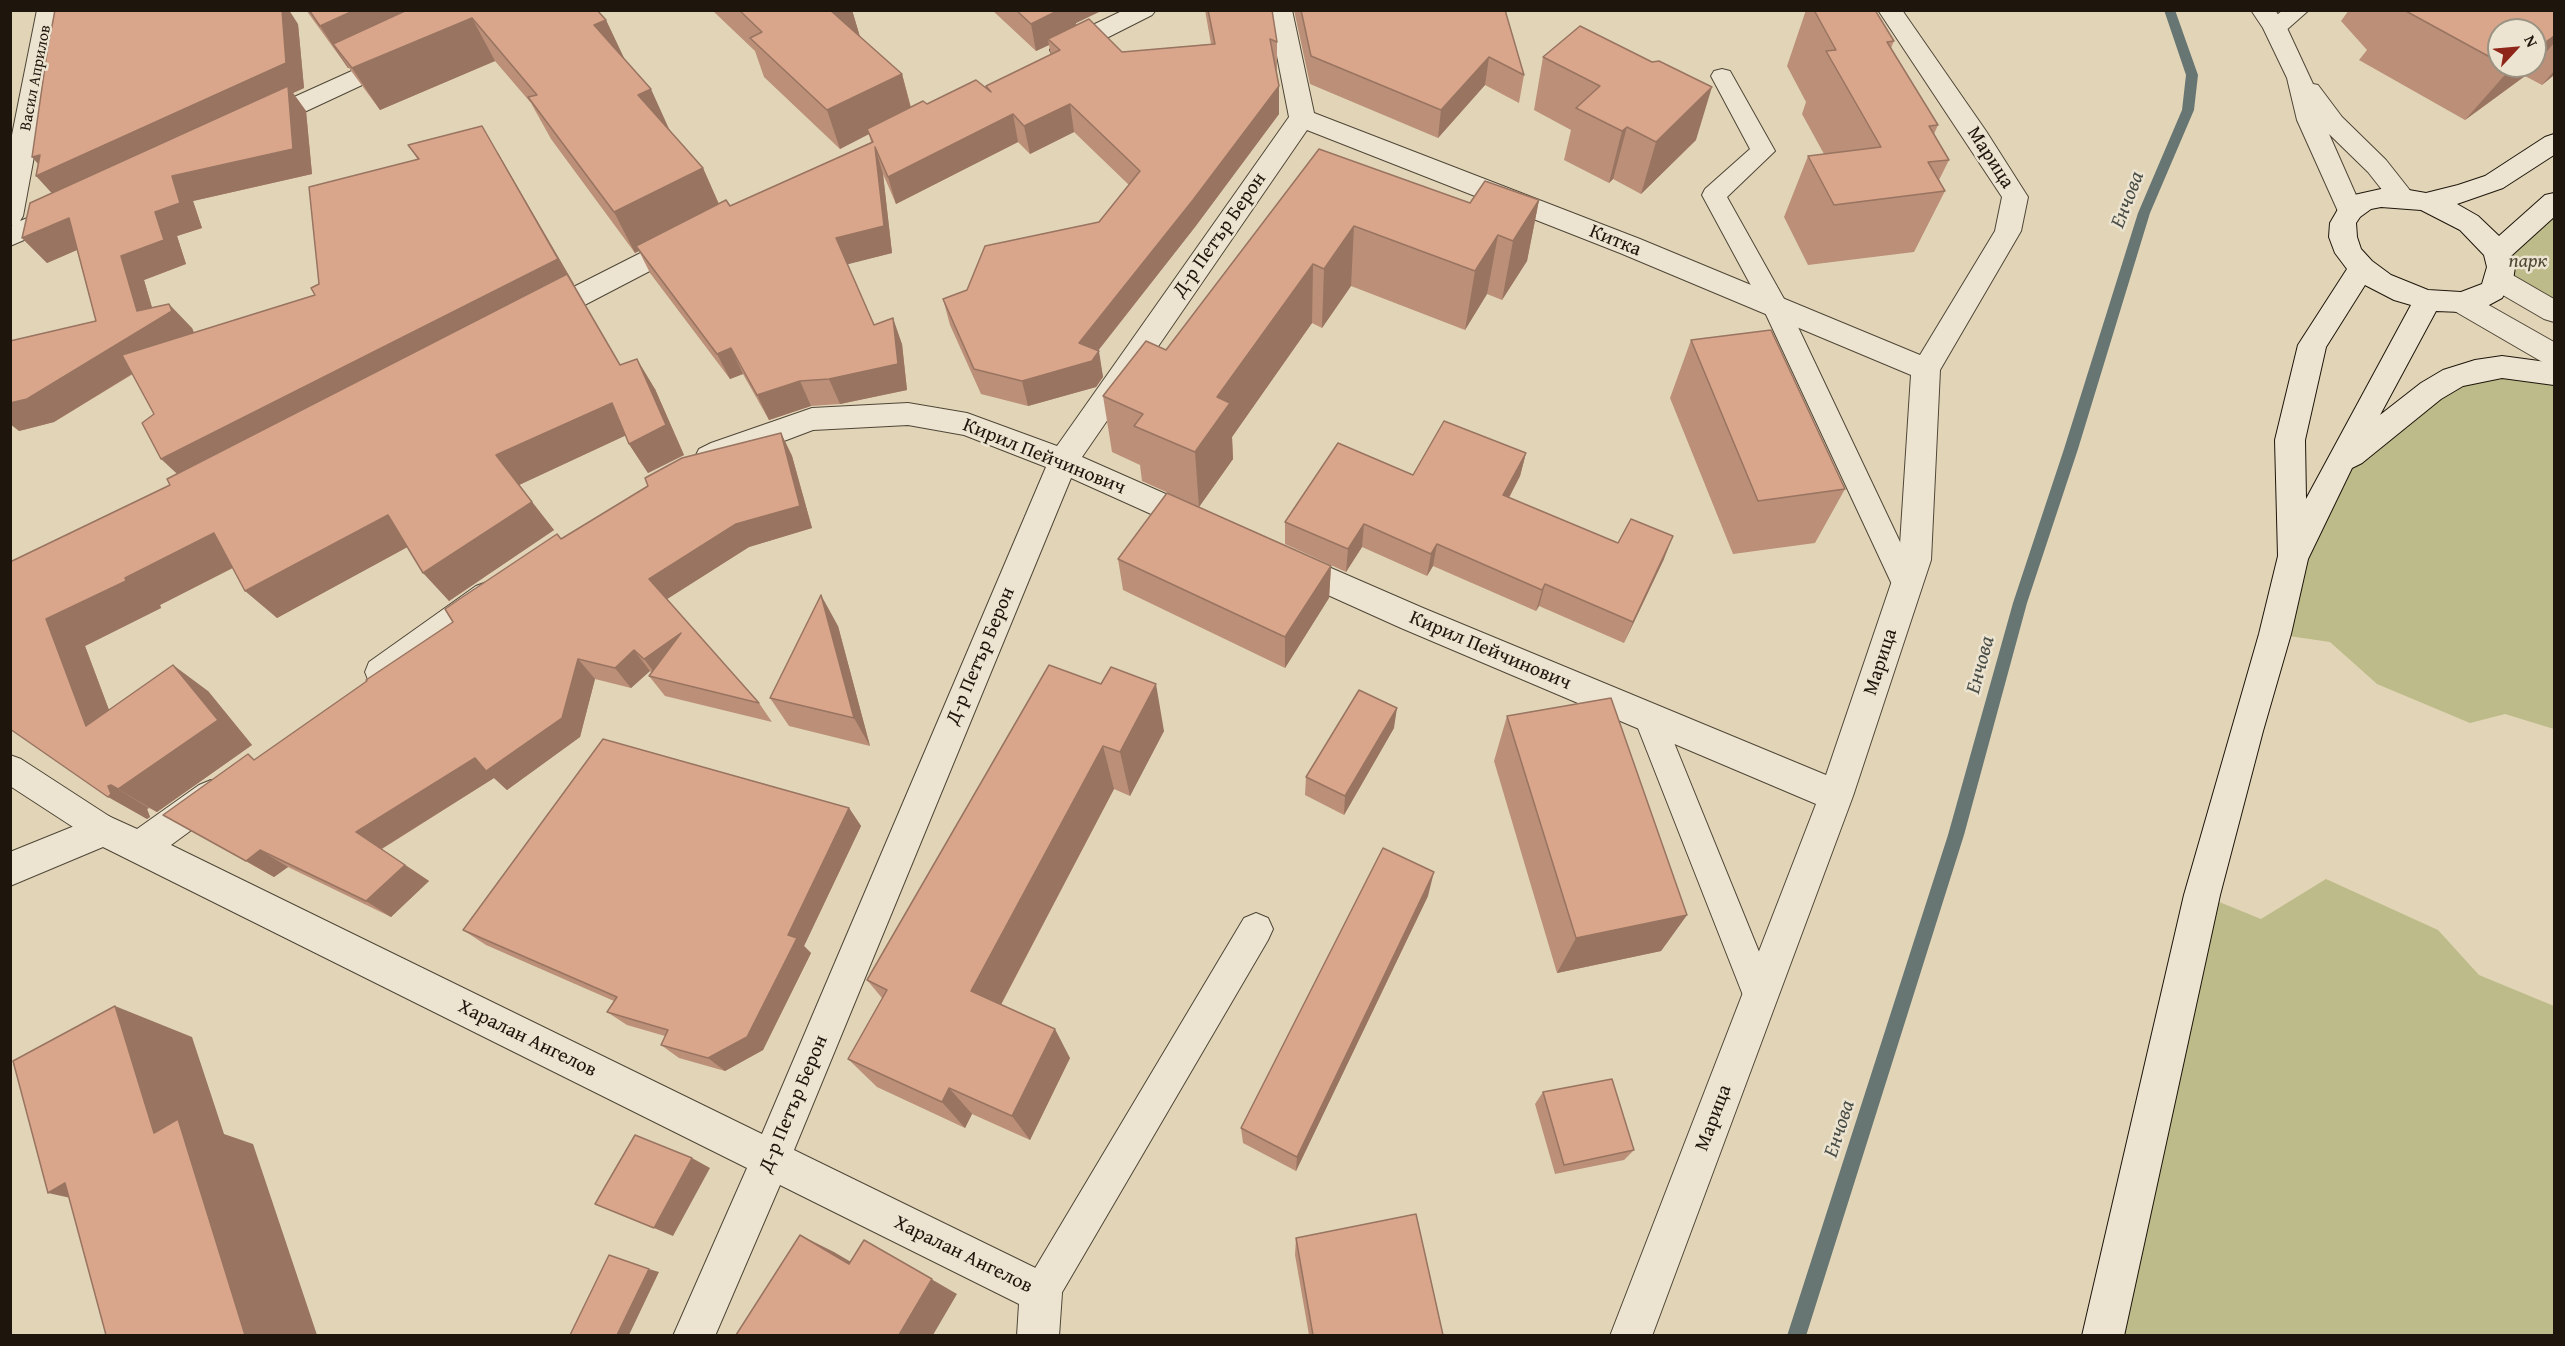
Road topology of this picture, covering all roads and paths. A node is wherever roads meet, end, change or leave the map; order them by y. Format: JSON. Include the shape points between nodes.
{"nodes":[{"id":1,"x":49,"y":10,"type":"edge"},
{"id":2,"x":1144,"y":10,"type":"edge"},
{"id":3,"x":1280,"y":10,"type":"edge"},
{"id":4,"x":1890,"y":10,"type":"edge"},
{"id":5,"x":2298,"y":10,"type":"edge"},
{"id":6,"x":2269,"y":19,"type":"edge"},
{"id":7,"x":416,"y":50,"type":"edge"},
{"id":8,"x":1038,"y":62,"type":"edge"},
{"id":9,"x":1722,"y":76,"type":"dead end"},
{"id":10,"x":2299,"y":78,"type":"junction"},
{"id":11,"x":21,"y":101,"type":"edge"},
{"id":12,"x":1302,"y":118,"type":"junction"},
{"id":13,"x":235,"y":134,"type":"edge"},
{"id":14,"x":2554,"y":143,"type":"edge"},
{"id":15,"x":2414,"y":200,"type":"junction"},
{"id":16,"x":2554,"y":202,"type":"edge"},
{"id":17,"x":85,"y":203,"type":"edge"},
{"id":18,"x":2350,"y":211,"type":"junction"},
{"id":19,"x":10,"y":216,"type":"edge"},
{"id":20,"x":710,"y":228,"type":"edge"},
{"id":21,"x":10,"y":237,"type":"edge"},
{"id":22,"x":2498,"y":267,"type":"junction"},
{"id":23,"x":2362,"y":268,"type":"junction"},
{"id":24,"x":2428,"y":300,"type":"junction"},
{"id":25,"x":2461,"y":302,"type":"junction"},
{"id":26,"x":1775,"y":306,"type":"junction"},
{"id":27,"x":2554,"y":312,"type":"edge"},
{"id":28,"x":519,"y":327,"type":"edge"},
{"id":29,"x":2554,"y":355,"type":"edge"},
{"id":30,"x":1926,"y":369,"type":"junction"},
{"id":31,"x":2554,"y":374,"type":"edge"},
{"id":32,"x":1063,"y":461,"type":"junction"},
{"id":33,"x":2338,"y":466,"type":"junction"},
{"id":34,"x":683,"y":472,"type":"edge"},
{"id":35,"x":1226,"y":535,"type":"edge"},
{"id":36,"x":1259,"y":550,"type":"edge"},
{"id":37,"x":2292,"y":559,"type":"junction"},
{"id":38,"x":515,"y":576,"type":"edge"},
{"id":39,"x":1906,"y":584,"type":"junction"},
{"id":40,"x":362,"y":687,"type":"edge"},
{"id":41,"x":1648,"y":718,"type":"junction"},
{"id":42,"x":10,"y":769,"type":"edge"},
{"id":43,"x":237,"y":778,"type":"edge"},
{"id":44,"x":1836,"y":796,"type":"junction"},
{"id":45,"x":104,"y":830,"type":"junction"},
{"id":46,"x":140,"y":848,"type":"junction"},
{"id":47,"x":10,"y":869,"type":"edge"},
{"id":48,"x":1256,"y":929,"type":"dead end"},
{"id":49,"x":1760,"y":996,"type":"junction"},
{"id":50,"x":771,"y":1159,"type":"junction"},
{"id":51,"x":1041,"y":1293,"type":"junction"},
{"id":52,"x":694,"y":1335,"type":"edge"},
{"id":53,"x":1038,"y":1335,"type":"edge"},
{"id":54,"x":1631,"y":1335,"type":"edge"},
{"id":55,"x":2103,"y":1335,"type":"edge"}],
"edges":[{"from":1,"to":11,"type":"street","name":"Васил Априлов"},
{"from":2,"to":8,"type":"street"},
{"from":3,"to":12,"type":"street"},
{"from":4,"to":30,"type":"street","name":"Марица","via":[[2015,197],[2008,231]]},
{"from":5,"to":6,"type":"lane"},
{"from":6,"to":10,"type":"street"},
{"from":7,"to":13,"type":"street"},
{"from":9,"to":26,"type":"lane","via":[[1763,151],[1714,195]]},
{"from":10,"to":15,"type":"street","via":[[2333,123]]},
{"from":10,"to":18,"type":"street","via":[[2310,120]]},
{"from":11,"to":19,"type":"street","name":"Васил Априлов"},
{"from":12,"to":26,"type":"street","name":"Китка"},
{"from":12,"to":32,"type":"street","name":"Д-р Петър Берон"},
{"from":14,"to":15,"type":"street","via":[[2494,182],[2464,193]]},
{"from":15,"to":18,"type":"street","via":[[2381,198],[2363,202]]},
{"from":15,"to":22,"type":"street","via":[[2449,211],[2469,223],[2486,238]]},
{"from":16,"to":22,"type":"street"},
{"from":17,"to":21,"type":"street"},
{"from":18,"to":23,"type":"street","via":[[2343,223],[2343,237]]},
{"from":20,"to":28,"type":"street"},
{"from":22,"to":25,"type":"street","via":[[2492,291]]},
{"from":22,"to":27,"type":"street"},
{"from":23,"to":24,"type":"street","via":[[2396,290]]},
{"from":23,"to":37,"type":"street","via":[[2312,345],[2290,440]]},
{"from":24,"to":25,"type":"street"},
{"from":24,"to":33,"type":"street"},
{"from":25,"to":29,"type":"street"},
{"from":26,"to":30,"type":"street","name":"Китка"},
{"from":26,"to":39,"type":"lane"},
{"from":30,"to":39,"type":"street","name":"Марица","via":[[1914,560]]},
{"from":31,"to":33,"type":"street","via":[[2502,367],[2454,378],[2431,391]]},
{"from":32,"to":34,"type":"street","name":"Кирил Пейчинович","via":[[967,424],[908,414],[812,419],[722,451]]},
{"from":32,"to":35,"type":"street","name":"Кирил Пейчинович"},
{"from":32,"to":50,"type":"street","name":"Д-р Петър Берон"},
{"from":33,"to":37,"type":"street"},
{"from":36,"to":41,"type":"street","name":"Кирил Пейчинович"},
{"from":37,"to":55,"type":"street","via":[[2202,895]]},
{"from":38,"to":40,"type":"street"},
{"from":39,"to":44,"type":"street","name":"Марица"},
{"from":41,"to":44,"type":"street","name":"Кирил Пейчинович"},
{"from":41,"to":49,"type":"lane"},
{"from":42,"to":45,"type":"lane"},
{"from":43,"to":46,"type":"street"},
{"from":44,"to":49,"type":"street","name":"Марица"},
{"from":45,"to":46,"type":"street","name":"Харалан Ангелов"},
{"from":45,"to":47,"type":"street"},
{"from":46,"to":50,"type":"street","name":"Харалан Ангелов"},
{"from":48,"to":51,"type":"lane"},
{"from":49,"to":54,"type":"street","name":"Марица"},
{"from":50,"to":51,"type":"street","name":"Харалан Ангелов"},
{"from":50,"to":52,"type":"street","name":"Д-р Петър Берон"},
{"from":51,"to":53,"type":"street"}]}
